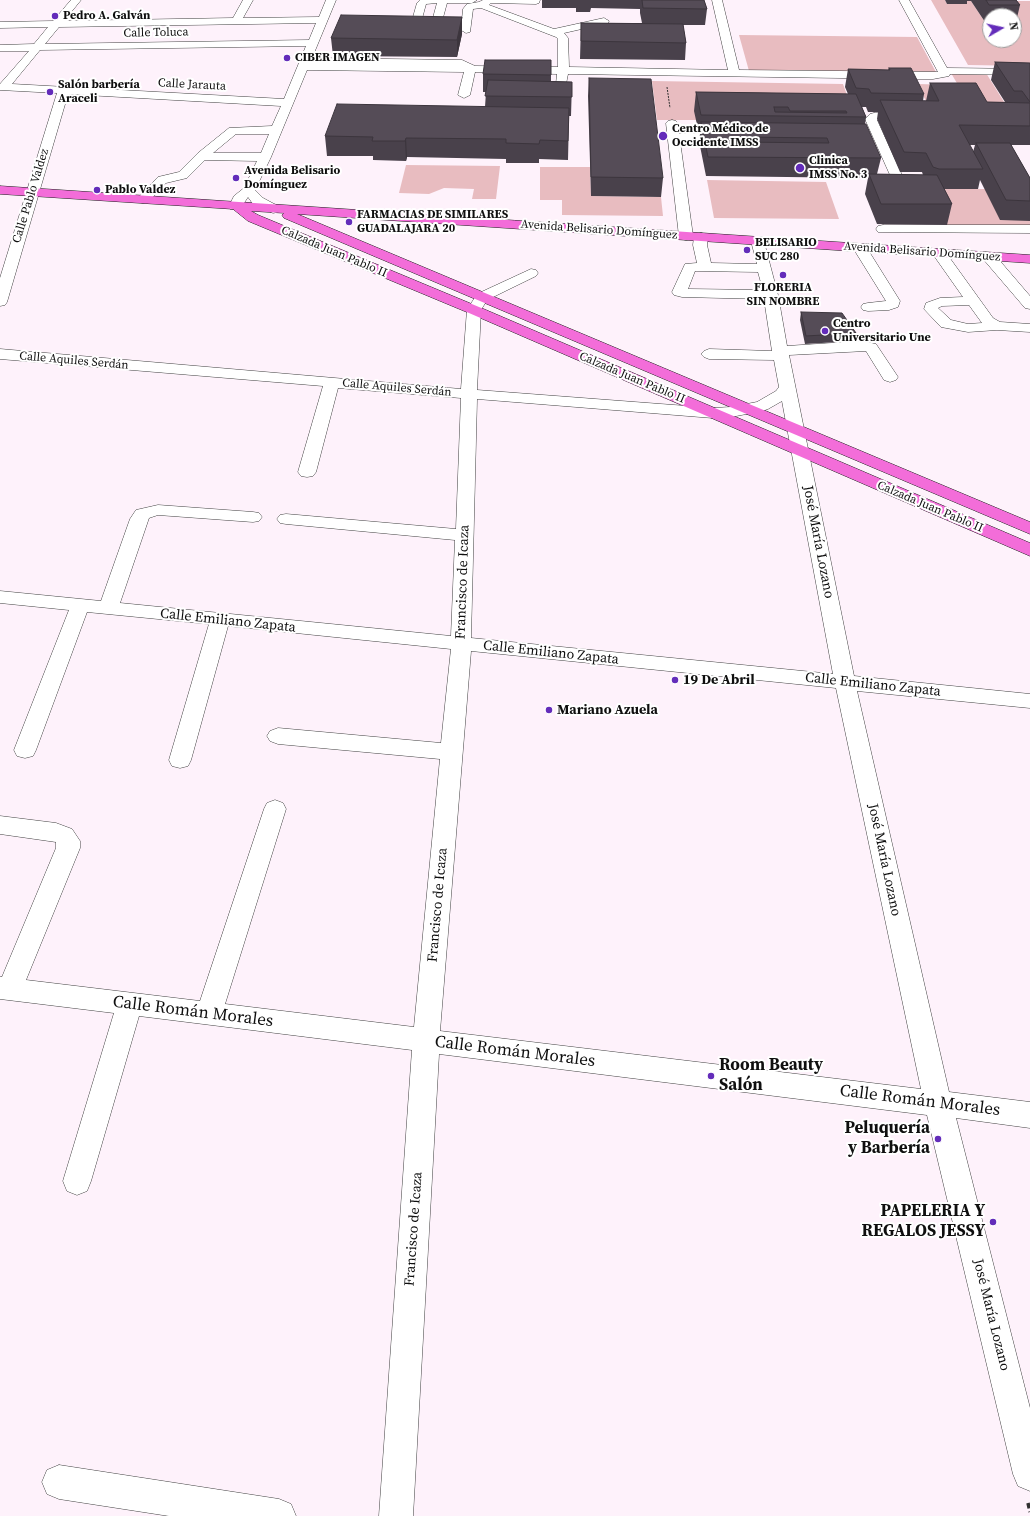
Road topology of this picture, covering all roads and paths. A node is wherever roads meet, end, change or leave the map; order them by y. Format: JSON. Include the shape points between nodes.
{"nodes":[{"id":1,"x":76,"y":0,"type":"edge"},
{"id":2,"x":248,"y":0,"type":"edge"},
{"id":3,"x":331,"y":0,"type":"edge"},
{"id":4,"x":443,"y":0,"type":"edge"},
{"id":5,"x":717,"y":0,"type":"edge"},
{"id":6,"x":904,"y":0,"type":"edge"},
{"id":7,"x":536,"y":1,"type":"edge"},
{"id":8,"x":480,"y":2,"type":"edge"},
{"id":9,"x":323,"y":20,"type":"junction"},
{"id":10,"x":236,"y":21,"type":"junction"},
{"id":11,"x":604,"y":21,"type":"dead end"},
{"id":12,"x":56,"y":24,"type":"junction"},
{"id":13,"x":416,"y":24,"type":"edge"},
{"id":14,"x":0,"y":25,"type":"edge"},
{"id":15,"x":436,"y":25,"type":"edge"},
{"id":16,"x":466,"y":30,"type":"dead end"},
{"id":17,"x":556,"y":32,"type":"junction"},
{"id":18,"x":313,"y":43,"type":"junction"},
{"id":19,"x":0,"y":48,"type":"edge"},
{"id":20,"x":36,"y":48,"type":"junction"},
{"id":21,"x":304,"y":64,"type":"junction"},
{"id":22,"x":563,"y":68,"type":"junction"},
{"id":23,"x":470,"y":69,"type":"junction"},
{"id":24,"x":659,"y":70,"type":"junction"},
{"id":25,"x":733,"y":70,"type":"junction"},
{"id":26,"x":944,"y":71,"type":"junction"},
{"id":27,"x":1030,"y":72,"type":"edge"},
{"id":28,"x":910,"y":76,"type":"junction"},
{"id":29,"x":2,"y":87,"type":"edge"},
{"id":30,"x":916,"y":90,"type":"edge"},
{"id":31,"x":63,"y":91,"type":"junction"},
{"id":32,"x":464,"y":95,"type":"dead end"},
{"id":33,"x":561,"y":96,"type":"edge"},
{"id":34,"x":288,"y":103,"type":"junction"},
{"id":35,"x":917,"y":116,"type":"edge"},
{"id":36,"x":672,"y":123,"type":"joint"},
{"id":37,"x":276,"y":130,"type":"junction"},
{"id":38,"x":674,"y":137,"type":"junction"},
{"id":39,"x":744,"y":138,"type":"edge"},
{"id":40,"x":202,"y":156,"type":"junction"},
{"id":41,"x":265,"y":157,"type":"junction"},
{"id":42,"x":900,"y":184,"type":"edge"},
{"id":43,"x":0,"y":190,"type":"edge"},
{"id":44,"x":249,"y":190,"type":"junction"},
{"id":45,"x":32,"y":192,"type":"junction"},
{"id":46,"x":143,"y":199,"type":"junction"},
{"id":47,"x":235,"y":206,"type":"junction"},
{"id":48,"x":273,"y":208,"type":"junction"},
{"id":49,"x":883,"y":229,"type":"edge"},
{"id":50,"x":1030,"y":229,"type":"edge"},
{"id":51,"x":686,"y":236,"type":"junction"},
{"id":52,"x":701,"y":237,"type":"junction"},
{"id":53,"x":758,"y":241,"type":"junction"},
{"id":54,"x":860,"y":248,"type":"junction"},
{"id":55,"x":939,"y":253,"type":"junction"},
{"id":56,"x":989,"y":257,"type":"junction"},
{"id":57,"x":1030,"y":259,"type":"edge"},
{"id":58,"x":704,"y":266,"type":"junction"},
{"id":59,"x":764,"y":268,"type":"junction"},
{"id":60,"x":531,"y":273,"type":"dead end"},
{"id":61,"x":771,"y":295,"type":"junction"},
{"id":62,"x":482,"y":297,"type":"junction"},
{"id":63,"x":974,"y":301,"type":"junction"},
{"id":64,"x":0,"y":302,"type":"edge"},
{"id":65,"x":1030,"y":305,"type":"edge"},
{"id":66,"x":868,"y":307,"type":"dead end"},
{"id":67,"x":474,"y":310,"type":"junction"},
{"id":68,"x":997,"y":326,"type":"junction"},
{"id":69,"x":1030,"y":328,"type":"edge"},
{"id":70,"x":0,"y":354,"type":"edge"},
{"id":71,"x":709,"y":354,"type":"dead end"},
{"id":72,"x":780,"y":354,"type":"junction"},
{"id":73,"x":890,"y":377,"type":"dead end"},
{"id":74,"x":332,"y":382,"type":"junction"},
{"id":75,"x":787,"y":387,"type":"junction"},
{"id":76,"x":469,"y":394,"type":"junction"},
{"id":77,"x":748,"y":410,"type":"junction"},
{"id":78,"x":713,"y":413,"type":"junction"},
{"id":79,"x":797,"y":440,"type":"junction"},
{"id":80,"x":307,"y":472,"type":"dead end"},
{"id":81,"x":253,"y":517,"type":"dead end"},
{"id":82,"x":286,"y":519,"type":"dead end"},
{"id":83,"x":1030,"y":529,"type":"edge"},
{"id":84,"x":464,"y":535,"type":"junction"},
{"id":85,"x":1030,"y":550,"type":"edge"},
{"id":86,"x":0,"y":597,"type":"edge"},
{"id":87,"x":80,"y":606,"type":"junction"},
{"id":88,"x":108,"y":608,"type":"junction"},
{"id":89,"x":220,"y":620,"type":"junction"},
{"id":90,"x":461,"y":645,"type":"junction"},
{"id":91,"x":845,"y":682,"type":"junction"},
{"id":92,"x":1030,"y":702,"type":"edge"},
{"id":93,"x":278,"y":736,"type":"dead end"},
{"id":94,"x":25,"y":750,"type":"dead end"},
{"id":95,"x":452,"y":752,"type":"junction"},
{"id":96,"x":180,"y":760,"type":"dead end"},
{"id":97,"x":275,"y":809,"type":"dead end"},
{"id":98,"x":0,"y":825,"type":"edge"},
{"id":99,"x":5,"y":989,"type":"edge"},
{"id":100,"x":130,"y":1004,"type":"junction"},
{"id":101,"x":208,"y":1014,"type":"junction"},
{"id":102,"x":426,"y":1041,"type":"junction"},
{"id":103,"x":938,"y":1103,"type":"junction"},
{"id":104,"x":1030,"y":1115,"type":"edge"},
{"id":105,"x":77,"y":1181,"type":"dead end"},
{"id":106,"x":1030,"y":1474,"type":"edge"},
{"id":107,"x":59,"y":1482,"type":"dead end"},
{"id":108,"x":279,"y":1516,"type":"edge"},
{"id":109,"x":396,"y":1516,"type":"edge"}],
"edges":[{"from":1,"to":12,"type":"street"},
{"from":2,"to":10,"type":"street"},
{"from":3,"to":9,"type":"street"},
{"from":4,"to":8,"type":"street"},
{"from":4,"to":13,"type":"street","via":[[422,2]]},
{"from":4,"to":15,"type":"street"},
{"from":5,"to":25,"type":"street"},
{"from":6,"to":26,"type":"street"},
{"from":7,"to":8,"type":"street"},
{"from":8,"to":16,"type":"street","via":[[468,9]]},
{"from":8,"to":17,"type":"street","via":[[492,10]]},
{"from":9,"to":10,"type":"street"},
{"from":9,"to":18,"type":"street"},
{"from":10,"to":12,"type":"street"},
{"from":11,"to":17,"type":"street"},
{"from":12,"to":14,"type":"street"},
{"from":12,"to":20,"type":"street"},
{"from":17,"to":22,"type":"street","via":[[563,38]]},
{"from":18,"to":20,"type":"street","name":"Calle Toluca"},
{"from":18,"to":21,"type":"street"},
{"from":19,"to":20,"type":"street","name":"Calle Toluca"},
{"from":20,"to":29,"type":"street"},
{"from":21,"to":23,"type":"street"},
{"from":21,"to":34,"type":"street"},
{"from":22,"to":23,"type":"street"},
{"from":22,"to":24,"type":"street"},
{"from":22,"to":33,"type":"street"},
{"from":23,"to":32,"type":"street"},
{"from":24,"to":25,"type":"street"},
{"from":24,"to":36,"type":"path"},
{"from":25,"to":28,"type":"street"},
{"from":26,"to":27,"type":"street"},
{"from":26,"to":28,"type":"street","via":[[944,74],[940,75]]},
{"from":28,"to":30,"type":"street"},
{"from":29,"to":31,"type":"street","name":"Calle Jarauta"},
{"from":31,"to":34,"type":"street","name":"Calle Jarauta"},
{"from":31,"to":45,"type":"street","name":"Calle Pablo Valdez"},
{"from":34,"to":37,"type":"street"},
{"from":35,"to":42,"type":"street","via":[[874,116],[871,119]]},
{"from":36,"to":38,"type":"street"},
{"from":37,"to":40,"type":"street","via":[[233,130]]},
{"from":37,"to":41,"type":"street"},
{"from":38,"to":39,"type":"street"},
{"from":38,"to":51,"type":"street"},
{"from":40,"to":41,"type":"street"},
{"from":40,"to":46,"type":"street","via":[[183,175],[162,180]]},
{"from":41,"to":44,"type":"street"},
{"from":43,"to":45,"type":"main road","name":"Avenida Belisario Domínguez"},
{"from":44,"to":47,"type":"street","via":[[239,198]]},
{"from":44,"to":48,"type":"street","via":[[258,201]]},
{"from":45,"to":46,"type":"main road","name":"Avenida Belisario Domínguez"},
{"from":45,"to":64,"type":"street","name":"Calle Pablo Valdez"},
{"from":46,"to":47,"type":"main road","name":"Avenida Belisario Domínguez"},
{"from":47,"to":48,"type":"main road","name":"Avenida Belisario Domínguez"},
{"from":47,"to":67,"type":"main road","name":"Calzada Juan Pablo II","via":[[253,218]]},
{"from":48,"to":51,"type":"main road","name":"Avenida Belisario Domínguez"},
{"from":48,"to":62,"type":"main road","name":"Calzada Juan Pablo II"},
{"from":49,"to":50,"type":"street"},
{"from":51,"to":52,"type":"main road","name":"Avenida Belisario Domínguez"},
{"from":52,"to":53,"type":"main road","name":"Avenida Belisario Domínguez"},
{"from":52,"to":58,"type":"street"},
{"from":53,"to":54,"type":"main road","name":"Avenida Belisario Domínguez"},
{"from":53,"to":59,"type":"street","name":"José María Lozano"},
{"from":54,"to":55,"type":"main road","name":"Avenida Belisario Domínguez"},
{"from":54,"to":66,"type":"street","via":[[893,301],[889,306]]},
{"from":55,"to":56,"type":"main road","name":"Avenida Belisario Domínguez"},
{"from":55,"to":63,"type":"street"},
{"from":56,"to":57,"type":"main road","name":"Avenida Belisario Domínguez"},
{"from":56,"to":65,"type":"street"},
{"from":58,"to":59,"type":"street"},
{"from":58,"to":61,"type":"street","via":[[690,267],[679,292]]},
{"from":59,"to":61,"type":"street","name":"José María Lozano"},
{"from":60,"to":62,"type":"street"},
{"from":61,"to":72,"type":"street","name":"José María Lozano"},
{"from":62,"to":67,"type":"street","name":"Francisco de Icaza"},
{"from":62,"to":77,"type":"main road","name":"Calzada Juan Pablo II"},
{"from":63,"to":68,"type":"street","via":[[988,321]]},
{"from":63,"to":68,"type":"street","via":[[940,302],[931,306],[931,309],[946,324],[968,328]]},
{"from":67,"to":76,"type":"street","name":"Francisco de Icaza"},
{"from":67,"to":78,"type":"main road","name":"Calzada Juan Pablo II"},
{"from":68,"to":69,"type":"street"},
{"from":70,"to":74,"type":"street","name":"Calle Aquiles Serdán"},
{"from":71,"to":72,"type":"street"},
{"from":72,"to":73,"type":"street","via":[[871,347]]},
{"from":72,"to":75,"type":"street","name":"José María Lozano"},
{"from":74,"to":76,"type":"street","name":"Calle Aquiles Serdán"},
{"from":74,"to":80,"type":"street"},
{"from":75,"to":77,"type":"street","name":"Calle Aquiles Serdán","via":[[773,400]]},
{"from":75,"to":79,"type":"street","name":"José María Lozano"},
{"from":76,"to":78,"type":"street","name":"Calle Aquiles Serdán"},
{"from":76,"to":84,"type":"street","name":"Francisco de Icaza"},
{"from":77,"to":78,"type":"street","name":"Calle Aquiles Serdán"},
{"from":77,"to":79,"type":"main road","name":"Calzada Juan Pablo II"},
{"from":78,"to":79,"type":"main road","name":"Calzada Juan Pablo II"},
{"from":79,"to":83,"type":"main road","name":"Calzada Juan Pablo II"},
{"from":79,"to":85,"type":"main road","name":"Calzada Juan Pablo II"},
{"from":79,"to":91,"type":"street","name":"José María Lozano"},
{"from":81,"to":88,"type":"street","via":[[158,510],[142,514]]},
{"from":82,"to":84,"type":"street"},
{"from":84,"to":90,"type":"street","name":"Francisco de Icaza"},
{"from":86,"to":87,"type":"street","name":"Calle Emiliano Zapata"},
{"from":87,"to":88,"type":"street","name":"Calle Emiliano Zapata"},
{"from":87,"to":94,"type":"street"},
{"from":88,"to":89,"type":"street","name":"Calle Emiliano Zapata"},
{"from":89,"to":90,"type":"street","name":"Calle Emiliano Zapata"},
{"from":89,"to":96,"type":"street"},
{"from":90,"to":91,"type":"street","name":"Calle Emiliano Zapata"},
{"from":90,"to":95,"type":"street","name":"Francisco de Icaza"},
{"from":91,"to":92,"type":"street","name":"Calle Emiliano Zapata"},
{"from":91,"to":103,"type":"street","name":"José María Lozano"},
{"from":93,"to":95,"type":"street"},
{"from":95,"to":102,"type":"street","name":"Francisco de Icaza"},
{"from":97,"to":101,"type":"street"},
{"from":98,"to":99,"type":"street","via":[[56,832],[64,835],[68,841],[68,848]]},
{"from":99,"to":100,"type":"street","name":"Calle Román Morales"},
{"from":100,"to":101,"type":"street","name":"Calle Román Morales"},
{"from":100,"to":105,"type":"street"},
{"from":101,"to":102,"type":"street","name":"Calle Román Morales"},
{"from":102,"to":103,"type":"street","name":"Calle Román Morales"},
{"from":102,"to":109,"type":"street","name":"Francisco de Icaza"},
{"from":103,"to":104,"type":"street","name":"Calle Román Morales"},
{"from":103,"to":106,"type":"street","name":"José María Lozano"},
{"from":107,"to":108,"type":"street"}]}
